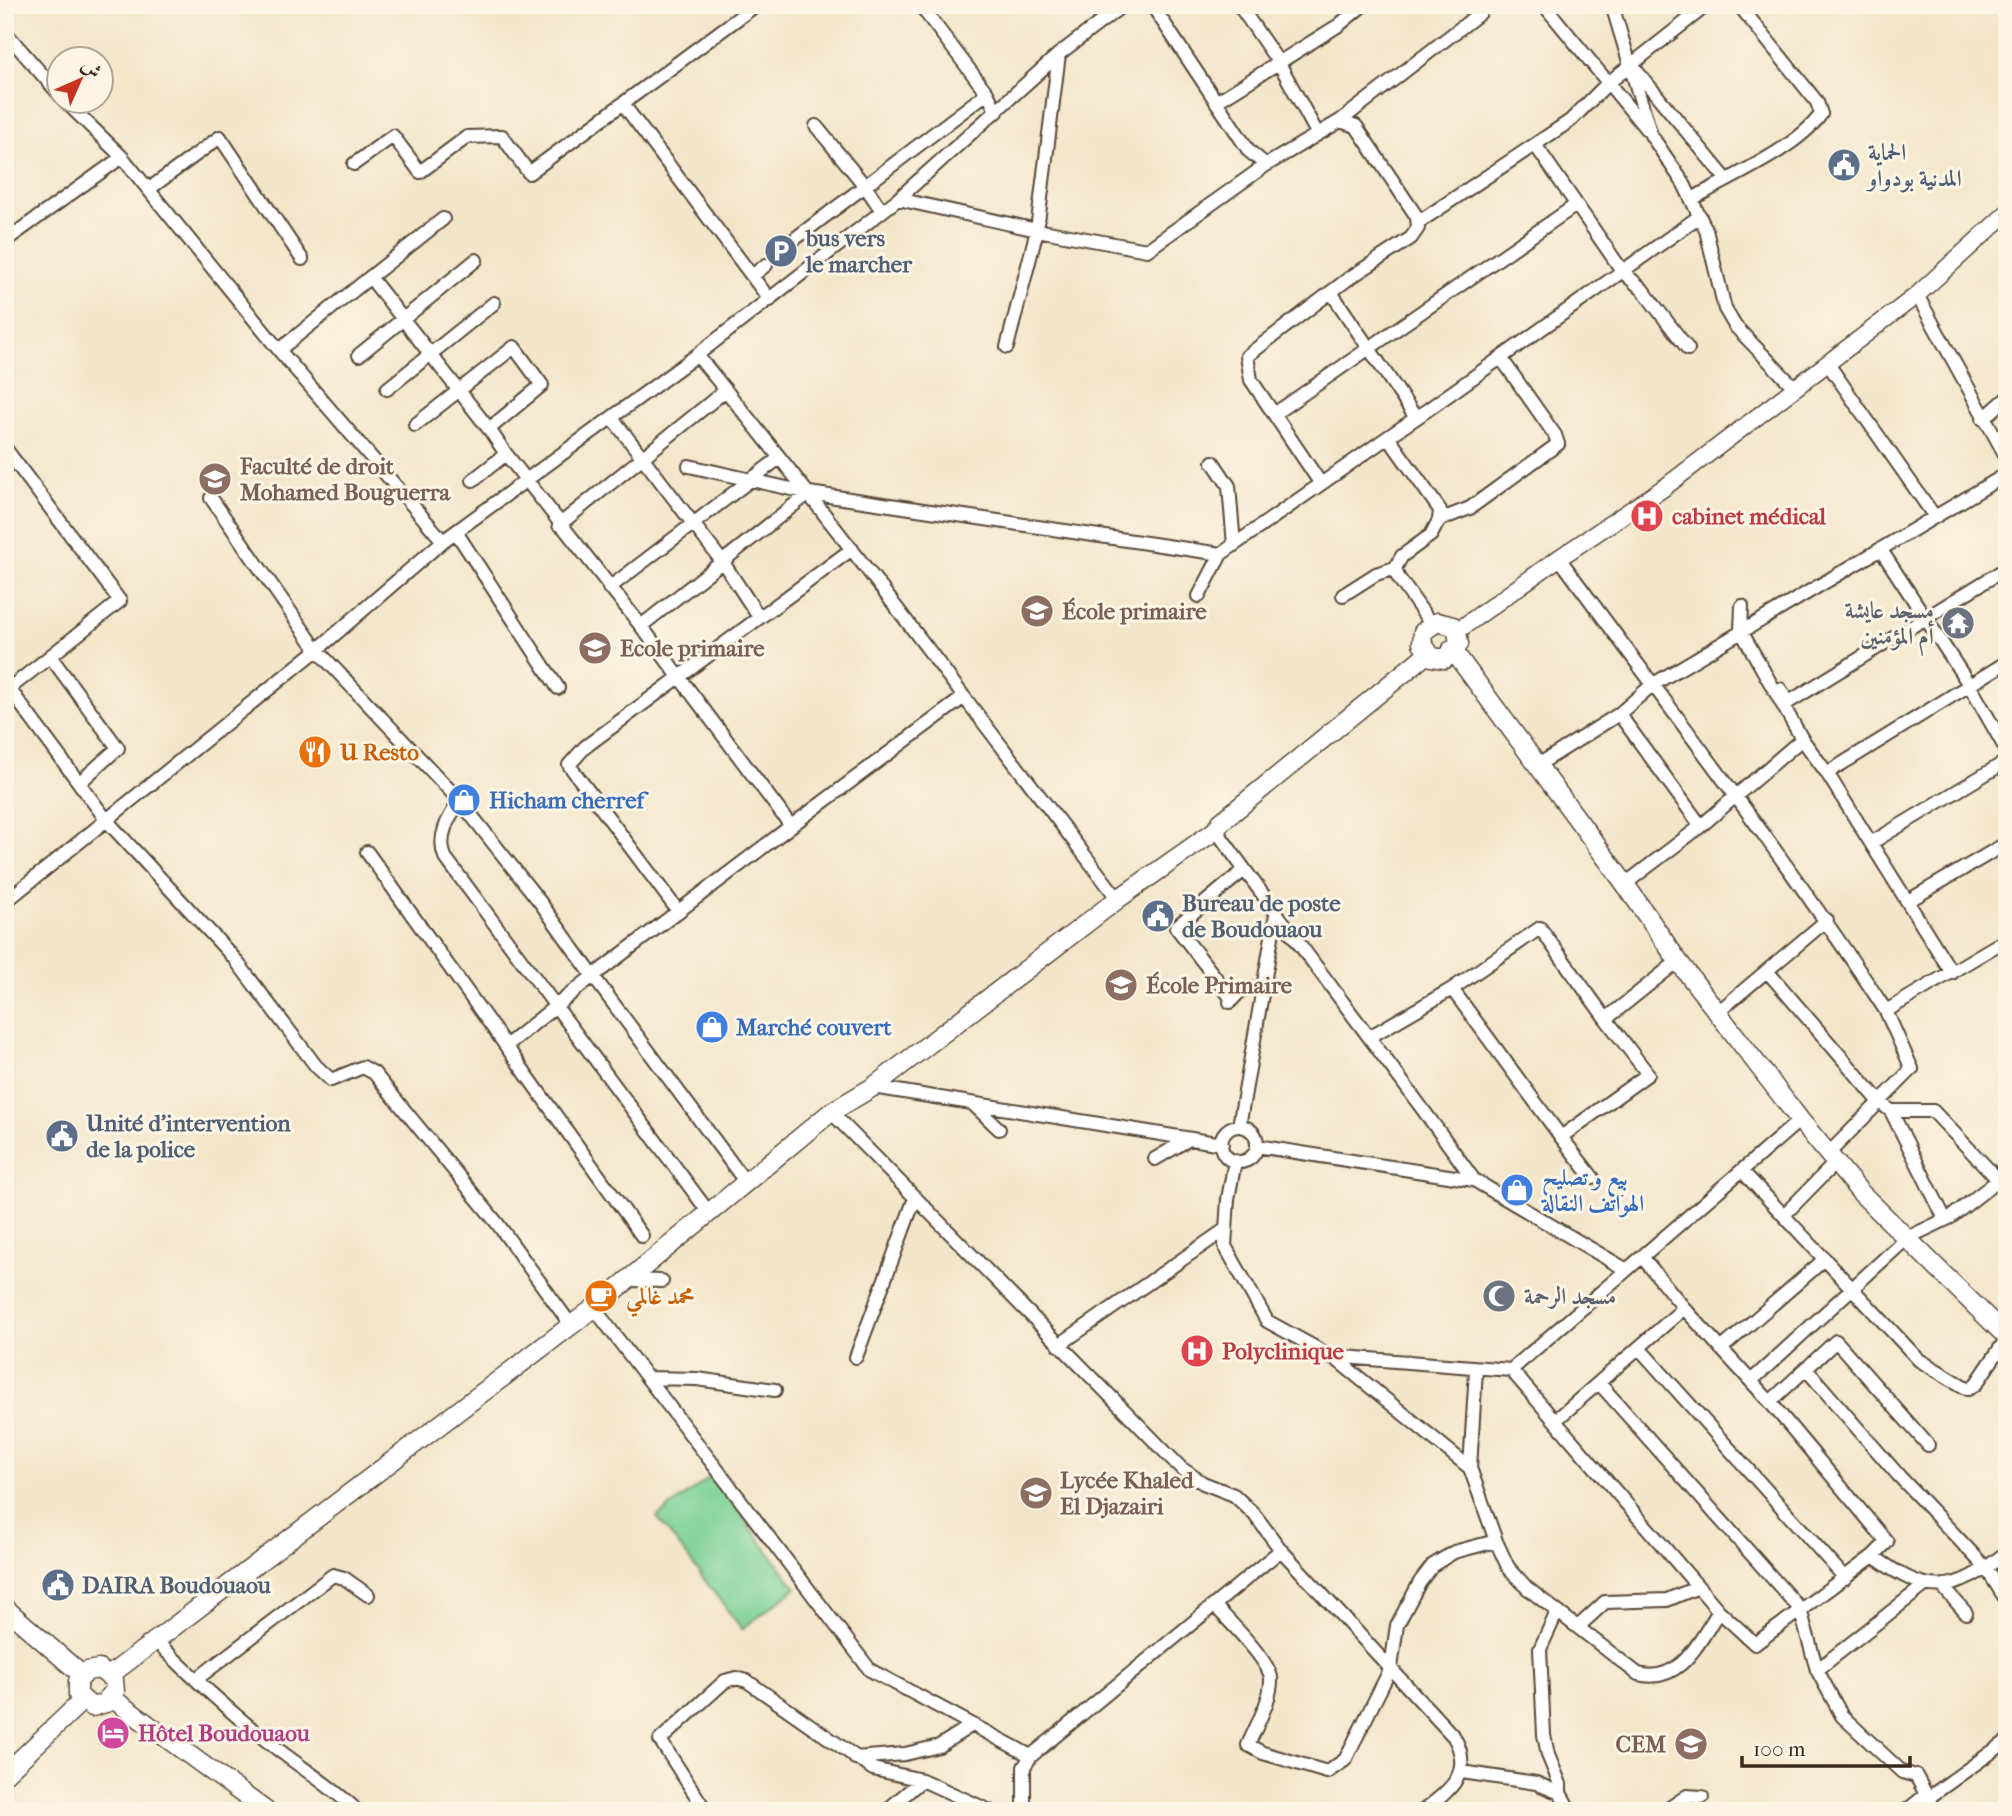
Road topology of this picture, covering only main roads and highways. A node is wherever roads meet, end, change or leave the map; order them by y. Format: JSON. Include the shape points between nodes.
{"nodes":[{"id":1,"x":1452,"y":649,"type":"junction"},
{"id":2,"x":1427,"y":654,"type":"junction"},
{"id":3,"x":2007,"y":1338,"type":"edge"},
{"id":4,"x":5,"y":1608,"type":"edge"},
{"id":5,"x":82,"y":1675,"type":"junction"},
{"id":6,"x":110,"y":1675,"type":"junction"},
{"id":7,"x":109,"y":1696,"type":"junction"},
{"id":8,"x":82,"y":1701,"type":"junction"},
{"id":9,"x":5,"y":1774,"type":"edge"},
{"id":10,"x":265,"y":1811,"type":"edge"}],
"edges":[{"from":1,"to":2,"type":"main road","via":[[1446,659]]},
{"from":1,"to":2,"type":"main road","via":[[1459,645],[1457,631],[1448,623],[1432,624],[1422,638]]},
{"from":1,"to":3,"type":"main road","via":[[1678,961],[1800,1120],[1831,1158]]},
{"from":2,"to":6,"type":"main road","via":[[1216,830],[1118,899],[873,1087],[831,1112],[594,1308]]},
{"from":4,"to":5,"type":"main road"},
{"from":5,"to":6,"type":"main road","via":[[99,1669]]},
{"from":5,"to":8,"type":"main road","via":[[77,1688]]},
{"from":6,"to":7,"type":"main road","via":[[115,1692]]},
{"from":7,"to":8,"type":"main road","via":[[109,1702],[98,1707]]},
{"from":7,"to":10,"type":"main road"},
{"from":8,"to":9,"type":"main road"}]}
